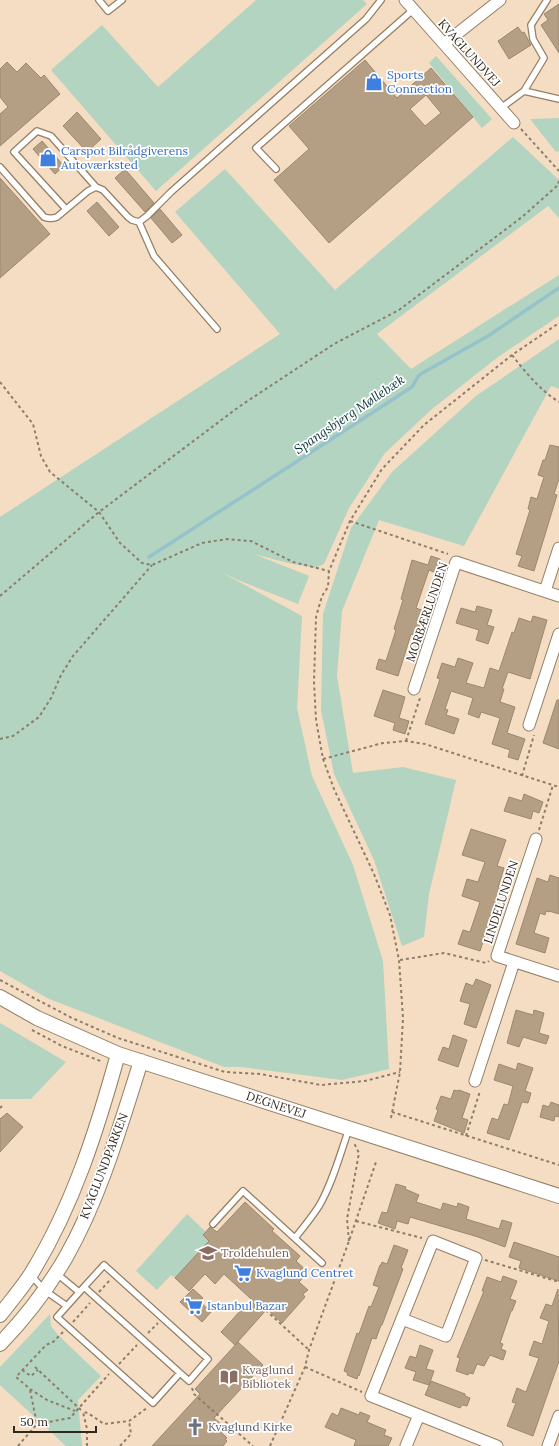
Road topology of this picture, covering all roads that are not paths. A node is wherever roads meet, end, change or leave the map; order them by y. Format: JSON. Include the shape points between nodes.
{"nodes":[{"id":1,"x":99,"y":0,"type":"edge"},
{"id":2,"x":122,"y":0,"type":"edge"},
{"id":3,"x":381,"y":0,"type":"edge"},
{"id":4,"x":405,"y":0,"type":"edge"},
{"id":5,"x":547,"y":0,"type":"edge"},
{"id":6,"x":493,"y":2,"type":"edge"},
{"id":7,"x":414,"y":10,"type":"junction"},
{"id":8,"x":444,"y":44,"type":"junction"},
{"id":9,"x":524,"y":91,"type":"junction"},
{"id":10,"x":559,"y":99,"type":"edge"},
{"id":11,"x":501,"y":108,"type":"junction"},
{"id":12,"x":514,"y":123,"type":"road end"},
{"id":13,"x":0,"y":167,"type":"edge"},
{"id":14,"x":276,"y":169,"type":"dead end"},
{"id":15,"x":96,"y":187,"type":"junction"},
{"id":16,"x":66,"y":209,"type":"junction"},
{"id":17,"x":139,"y":222,"type":"junction"},
{"id":18,"x":217,"y":329,"type":"dead end"},
{"id":19,"x":559,"y":548,"type":"edge"},
{"id":20,"x":545,"y":591,"type":"junction"},
{"id":21,"x":559,"y":596,"type":"edge"},
{"id":22,"x":559,"y":634,"type":"edge"},
{"id":23,"x":414,"y":689,"type":"road end"},
{"id":24,"x":529,"y":725,"type":"road end"},
{"id":25,"x":536,"y":839,"type":"road end"},
{"id":26,"x":514,"y":962,"type":"junction"},
{"id":27,"x":559,"y":976,"type":"edge"},
{"id":28,"x":0,"y":996,"type":"edge"},
{"id":29,"x":118,"y":1054,"type":"junction"},
{"id":30,"x":141,"y":1061,"type":"junction"},
{"id":31,"x":475,"y":1081,"type":"road end"},
{"id":32,"x":349,"y":1128,"type":"junction"},
{"id":33,"x":559,"y":1196,"type":"edge"},
{"id":34,"x":213,"y":1224,"type":"dead end"},
{"id":35,"x":294,"y":1238,"type":"junction"},
{"id":36,"x":322,"y":1263,"type":"dead end"},
{"id":37,"x":56,"y":1273,"type":"junction"},
{"id":38,"x":30,"y":1275,"type":"junction"},
{"id":39,"x":84,"y":1287,"type":"junction"},
{"id":40,"x":44,"y":1290,"type":"junction"},
{"id":41,"x":79,"y":1292,"type":"junction"},
{"id":42,"x":67,"y":1306,"type":"junction"},
{"id":43,"x":0,"y":1315,"type":"edge"},
{"id":44,"x":402,"y":1319,"type":"junction"},
{"id":45,"x":0,"y":1344,"type":"edge"},
{"id":46,"x":180,"y":1373,"type":"junction"},
{"id":47,"x":419,"y":1415,"type":"junction"},
{"id":48,"x":559,"y":1416,"type":"edge"},
{"id":49,"x":406,"y":1446,"type":"edge"},
{"id":50,"x":497,"y":1446,"type":"edge"},
{"id":51,"x":548,"y":1446,"type":"edge"}],
"edges":[{"from":1,"to":2,"type":"lane","via":[[108,11]]},
{"from":3,"to":17,"type":"lane","via":[[366,19]]},
{"from":4,"to":7,"type":"street","name":"KVAGLUNDVEJ"},
{"from":5,"to":9,"type":"lane","via":[[531,25],[532,39],[544,58]]},
{"from":6,"to":8,"type":"street"},
{"from":7,"to":8,"type":"street","name":"KVAGLUNDVEJ"},
{"from":7,"to":14,"type":"lane","via":[[256,148]]},
{"from":8,"to":11,"type":"street","name":"KVAGLUNDVEJ"},
{"from":9,"to":10,"type":"lane"},
{"from":9,"to":11,"type":"lane"},
{"from":11,"to":12,"type":"street","name":"KVAGLUNDVEJ"},
{"from":13,"to":16,"type":"lane","via":[[44,217],[53,219]]},
{"from":15,"to":16,"type":"lane"},
{"from":15,"to":16,"type":"lane","via":[[51,136],[37,131],[14,152]]},
{"from":15,"to":17,"type":"lane","via":[[103,190],[128,217]]},
{"from":17,"to":18,"type":"lane","via":[[154,256]]},
{"from":19,"to":20,"type":"street"},
{"from":20,"to":21,"type":"street","name":"MORBÆRLUNDEN"},
{"from":20,"to":23,"type":"street","name":"MORBÆRLUNDEN","via":[[456,562]]},
{"from":22,"to":24,"type":"street"},
{"from":25,"to":26,"type":"street","name":"LINDELUNDEN","via":[[497,956]]},
{"from":26,"to":27,"type":"street","name":"LINDELUNDEN"},
{"from":26,"to":31,"type":"street"},
{"from":28,"to":29,"type":"street","name":"DEGNEVEJ","via":[[38,1018]]},
{"from":29,"to":30,"type":"street","name":"DEGNEVEJ"},
{"from":29,"to":38,"type":"street","name":"KVAGLUNDPARKEN","via":[[84,1164],[69,1203]]},
{"from":30,"to":32,"type":"street","name":"DEGNEVEJ"},
{"from":30,"to":37,"type":"street","name":"KVAGLUNDPARKEN","via":[[99,1185],[81,1227]]},
{"from":32,"to":33,"type":"street","name":"DEGNEVEJ"},
{"from":32,"to":35,"type":"lane","via":[[325,1194],[307,1224]]},
{"from":34,"to":35,"type":"lane","via":[[243,1191]]},
{"from":35,"to":36,"type":"lane"},
{"from":37,"to":40,"type":"street","name":"KVAGLUNDPARKEN"},
{"from":37,"to":41,"type":"lane"},
{"from":38,"to":40,"type":"lane"},
{"from":38,"to":43,"type":"street","name":"KVAGLUNDPARKEN"},
{"from":39,"to":41,"type":"lane"},
{"from":39,"to":46,"type":"lane"},
{"from":39,"to":46,"type":"lane","via":[[104,1265],[208,1359],[189,1381]]},
{"from":40,"to":42,"type":"lane"},
{"from":40,"to":45,"type":"street","name":"KVAGLUNDPARKEN"},
{"from":41,"to":42,"type":"lane"},
{"from":42,"to":46,"type":"lane","via":[[58,1317],[153,1403]]},
{"from":44,"to":44,"type":"street","via":[[446,1336],[476,1258],[433,1241]]},
{"from":44,"to":47,"type":"street","via":[[371,1396]]},
{"from":47,"to":49,"type":"street"},
{"from":47,"to":50,"type":"street"},
{"from":48,"to":51,"type":"street"}]}
